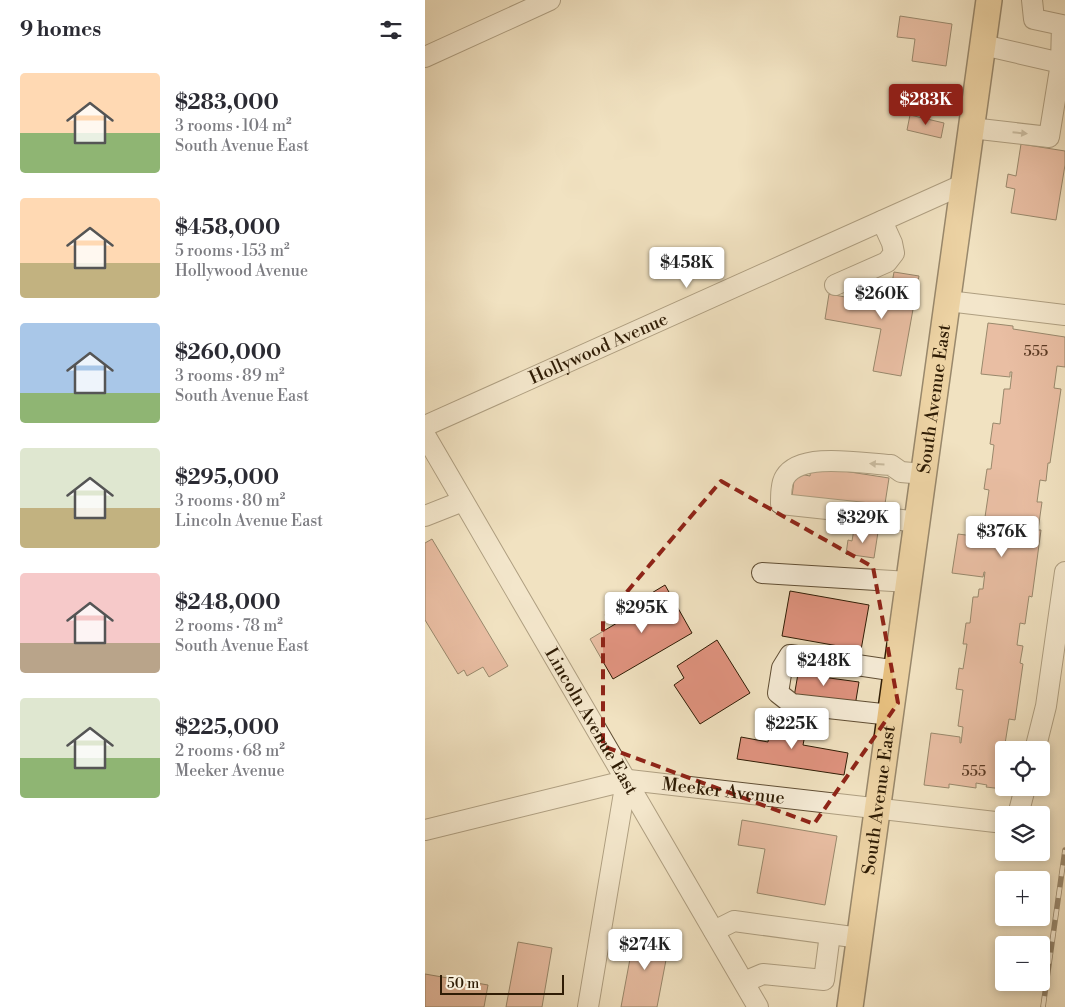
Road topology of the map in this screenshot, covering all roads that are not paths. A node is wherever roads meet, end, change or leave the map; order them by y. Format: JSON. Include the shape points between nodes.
{"nodes":[{"id":1,"x":550,"y":0,"type":"edge"},
{"id":2,"x":989,"y":0,"type":"edge"},
{"id":3,"x":1032,"y":0,"type":"edge"},
{"id":4,"x":983,"y":45,"type":"junction"},
{"id":5,"x":425,"y":57,"type":"edge"},
{"id":6,"x":1061,"y":63,"type":"junction"},
{"id":7,"x":971,"y":128,"type":"junction"},
{"id":8,"x":964,"y":184,"type":"junction"},
{"id":9,"x":882,"y":221,"type":"junction"},
{"id":10,"x":835,"y":285,"type":"dead end"},
{"id":11,"x":948,"y":301,"type":"junction"},
{"id":12,"x":1065,"y":315,"type":"edge"},
{"id":13,"x":425,"y":426,"type":"edge"},
{"id":14,"x":425,"y":435,"type":"edge"},
{"id":15,"x":924,"y":474,"type":"junction"},
{"id":16,"x":463,"y":501,"type":"junction"},
{"id":17,"x":425,"y":516,"type":"edge"},
{"id":18,"x":917,"y":522,"type":"junction"},
{"id":19,"x":762,"y":572,"type":"dead end"},
{"id":20,"x":1065,"y":572,"type":"edge"},
{"id":21,"x":909,"y":582,"type":"junction"},
{"id":22,"x":897,"y":671,"type":"junction"},
{"id":23,"x":891,"y":715,"type":"junction"},
{"id":24,"x":1037,"y":741,"type":"edge"},
{"id":25,"x":626,"y":781,"type":"junction"},
{"id":26,"x":878,"y":808,"type":"junction"},
{"id":27,"x":995,"y":822,"type":"edge"},
{"id":28,"x":425,"y":830,"type":"edge"},
{"id":29,"x":714,"y":930,"type":"junction"},
{"id":30,"x":830,"y":934,"type":"junction"},
{"id":31,"x":860,"y":938,"type":"junction"},
{"id":32,"x":744,"y":982,"type":"junction"},
{"id":33,"x":588,"y":1007,"type":"edge"},
{"id":34,"x":758,"y":1007,"type":"edge"},
{"id":35,"x":850,"y":1007,"type":"edge"}],
"edges":[{"from":1,"to":5,"type":"street"},
{"from":2,"to":4,"type":"main road","name":"South Avenue East"},
{"from":3,"to":6,"type":"street","via":[[1034,19],[1062,25]]},
{"from":4,"to":6,"type":"street"},
{"from":4,"to":7,"type":"main road","name":"South Avenue East"},
{"from":7,"to":6,"type":"street","one_way":true,"via":[[1049,137]]},
{"from":7,"to":8,"type":"main road","name":"South Avenue East"},
{"from":8,"to":9,"type":"street","name":"Hollywood Avenue"},
{"from":8,"to":11,"type":"main road","name":"South Avenue East"},
{"from":9,"to":10,"type":"street","via":[[892,243],[893,253],[887,262]]},
{"from":9,"to":13,"type":"street","name":"Hollywood Avenue"},
{"from":11,"to":12,"type":"street"},
{"from":11,"to":15,"type":"main road","name":"South Avenue East"},
{"from":14,"to":16,"type":"street","name":"Lincoln Avenue East"},
{"from":15,"to":18,"type":"main road","name":"South Avenue East"},
{"from":15,"to":18,"type":"street","one_way":true,"via":[[901,472],[891,466],[812,461],[796,466],[784,478],[781,504]]},
{"from":16,"to":17,"type":"street"},
{"from":16,"to":25,"type":"street","name":"Lincoln Avenue East"},
{"from":18,"to":21,"type":"main road","name":"South Avenue East"},
{"from":19,"to":21,"type":"street"},
{"from":20,"to":24,"type":"street","via":[[1046,706]]},
{"from":21,"to":22,"type":"main road","name":"South Avenue East"},
{"from":22,"to":23,"type":"main road","name":"South Avenue East"},
{"from":22,"to":23,"type":"street","via":[[790,655],[782,668],[778,693],[792,704]]},
{"from":23,"to":26,"type":"main road","name":"South Avenue East"},
{"from":25,"to":26,"type":"street","name":"Meeker Avenue"},
{"from":25,"to":28,"type":"street","name":"Meeker Avenue"},
{"from":25,"to":29,"type":"street","name":"Lincoln Avenue East"},
{"from":25,"to":33,"type":"street"},
{"from":26,"to":27,"type":"street","name":"Meeker Avenue"},
{"from":26,"to":31,"type":"main road","name":"South Avenue East"},
{"from":29,"to":30,"type":"street","via":[[734,921]]},
{"from":29,"to":32,"type":"street","name":"Lincoln Avenue East"},
{"from":30,"to":31,"type":"street"},
{"from":30,"to":32,"type":"street","via":[[824,980],[763,974]]},
{"from":31,"to":35,"type":"main road","name":"South Avenue East"},
{"from":32,"to":34,"type":"street","name":"Lincoln Avenue East"}]}
